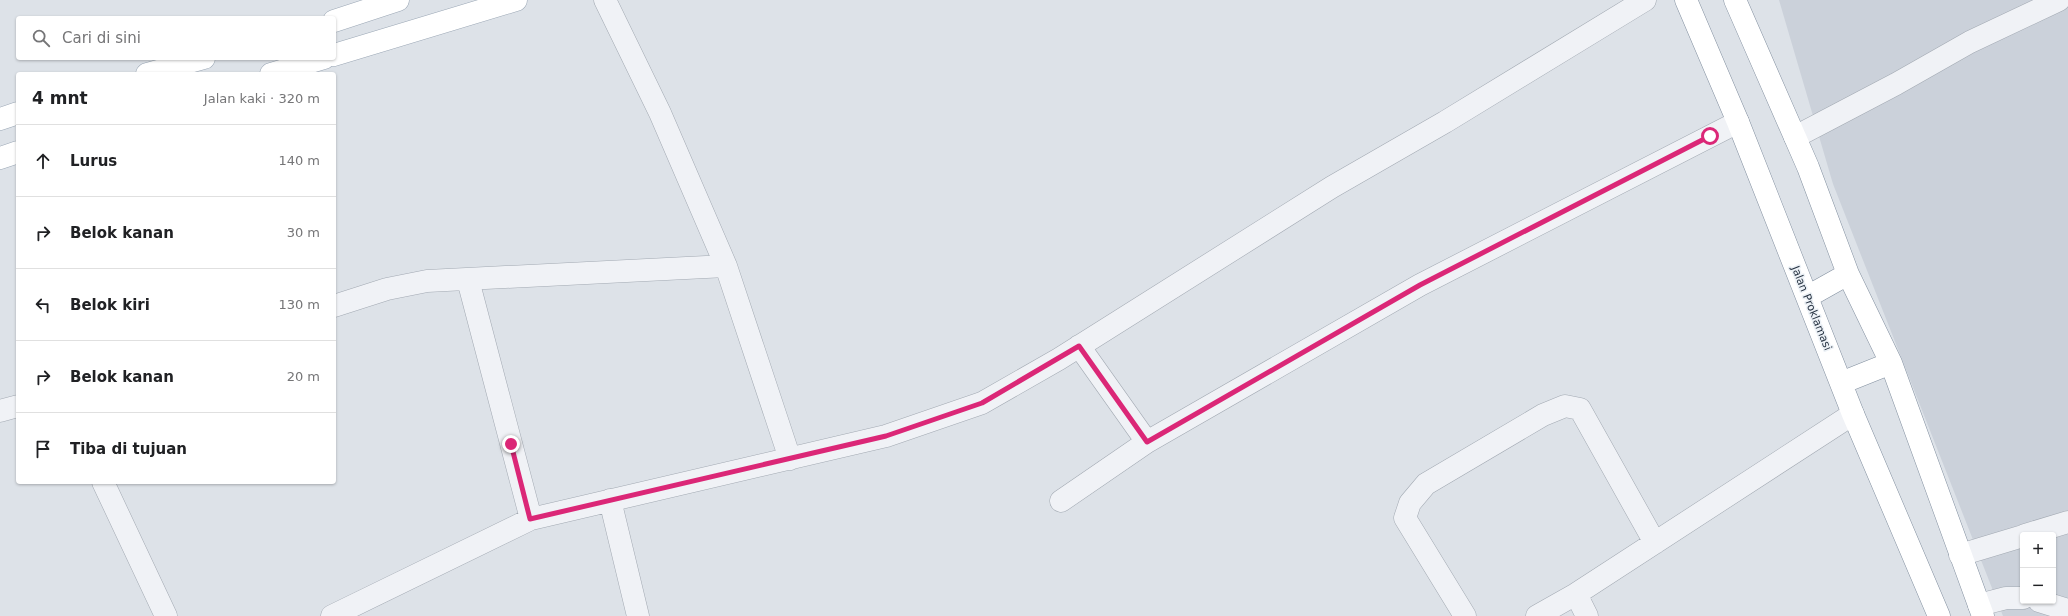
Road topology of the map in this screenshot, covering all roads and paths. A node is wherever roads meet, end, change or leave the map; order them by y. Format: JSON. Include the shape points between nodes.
{"nodes":[{"id":1,"x":398,"y":0,"type":"edge"},
{"id":2,"x":516,"y":0,"type":"edge"},
{"id":3,"x":605,"y":0,"type":"edge"},
{"id":4,"x":1645,"y":0,"type":"edge"},
{"id":5,"x":1686,"y":0,"type":"edge"},
{"id":6,"x":1735,"y":0,"type":"edge"},
{"id":7,"x":2059,"y":0,"type":"edge"},
{"id":8,"x":336,"y":20,"type":"edge"},
{"id":9,"x":336,"y":54,"type":"edge"},
{"id":10,"x":197,"y":60,"type":"edge"},
{"id":11,"x":317,"y":60,"type":"edge"},
{"id":12,"x":154,"y":72,"type":"edge"},
{"id":13,"x":278,"y":72,"type":"edge"},
{"id":14,"x":16,"y":114,"type":"edge"},
{"id":15,"x":0,"y":119,"type":"edge"},
{"id":16,"x":1738,"y":122,"type":"junction"},
{"id":17,"x":1795,"y":137,"type":"junction"},
{"id":18,"x":16,"y":153,"type":"edge"},
{"id":19,"x":0,"y":158,"type":"edge"},
{"id":20,"x":726,"y":266,"type":"junction"},
{"id":21,"x":1848,"y":274,"type":"junction"},
{"id":22,"x":468,"y":280,"type":"junction"},
{"id":23,"x":1807,"y":297,"type":"junction"},
{"id":24,"x":336,"y":305,"type":"edge"},
{"id":25,"x":1079,"y":346,"type":"junction"},
{"id":26,"x":1891,"y":363,"type":"junction"},
{"id":27,"x":1841,"y":383,"type":"junction"},
{"id":28,"x":16,"y":407,"type":"edge"},
{"id":29,"x":0,"y":411,"type":"edge"},
{"id":30,"x":1853,"y":414,"type":"junction"},
{"id":31,"x":1147,"y":442,"type":"junction"},
{"id":32,"x":790,"y":459,"type":"junction"},
{"id":33,"x":104,"y":484,"type":"edge"},
{"id":34,"x":610,"y":500,"type":"junction"},
{"id":35,"x":1061,"y":500,"type":"dead end"},
{"id":36,"x":530,"y":519,"type":"junction"},
{"id":37,"x":2068,"y":522,"type":"edge"},
{"id":38,"x":2034,"y":532,"type":"edge"},
{"id":39,"x":2020,"y":536,"type":"edge"},
{"id":40,"x":1655,"y":543,"type":"junction"},
{"id":41,"x":1960,"y":555,"type":"junction"},
{"id":42,"x":1576,"y":594,"type":"junction"},
{"id":43,"x":2020,"y":598,"type":"edge"},
{"id":44,"x":2049,"y":604,"type":"edge"},
{"id":45,"x":1981,"y":610,"type":"edge"},
{"id":46,"x":2068,"y":610,"type":"edge"},
{"id":47,"x":166,"y":616,"type":"edge"},
{"id":48,"x":332,"y":616,"type":"edge"},
{"id":49,"x":638,"y":616,"type":"edge"},
{"id":50,"x":1465,"y":616,"type":"edge"},
{"id":51,"x":1537,"y":616,"type":"edge"},
{"id":52,"x":1588,"y":616,"type":"edge"},
{"id":53,"x":1939,"y":616,"type":"edge"}],
"edges":[{"from":1,"to":8,"type":"main road"},
{"from":2,"to":9,"type":"main road"},
{"from":3,"to":20,"type":"street","via":[[660,113]]},
{"from":4,"to":25,"type":"street","via":[[1445,122],[1332,187]]},
{"from":5,"to":16,"type":"main road","name":"Jalan Proklamasi"},
{"from":6,"to":17,"type":"main road"},
{"from":7,"to":17,"type":"street","via":[[1970,42]]},
{"from":10,"to":12,"type":"main road"},
{"from":11,"to":13,"type":"main road"},
{"from":14,"to":15,"type":"main road"},
{"from":16,"to":23,"type":"main road","name":"Jalan Proklamasi"},
{"from":16,"to":31,"type":"street","via":[[1420,285]]},
{"from":17,"to":21,"type":"main road"},
{"from":18,"to":19,"type":"main road"},
{"from":20,"to":22,"type":"street"},
{"from":20,"to":32,"type":"street"},
{"from":21,"to":23,"type":"main road"},
{"from":21,"to":26,"type":"main road"},
{"from":22,"to":24,"type":"street","via":[[427,281],[387,289]]},
{"from":22,"to":36,"type":"street"},
{"from":23,"to":27,"type":"main road","name":"Jalan Proklamasi"},
{"from":25,"to":31,"type":"street"},
{"from":25,"to":32,"type":"street","via":[[982,403],[886,436]]},
{"from":26,"to":27,"type":"main road"},
{"from":26,"to":41,"type":"main road"},
{"from":27,"to":30,"type":"main road","name":"Jalan Proklamasi"},
{"from":28,"to":29,"type":"street"},
{"from":30,"to":40,"type":"street"},
{"from":30,"to":53,"type":"main road","name":"Jalan Proklamasi"},
{"from":31,"to":35,"type":"street"},
{"from":32,"to":34,"type":"street"},
{"from":33,"to":47,"type":"street"},
{"from":34,"to":36,"type":"street"},
{"from":34,"to":49,"type":"street"},
{"from":36,"to":48,"type":"street"},
{"from":37,"to":38,"type":"street"},
{"from":39,"to":41,"type":"street"},
{"from":40,"to":42,"type":"street"},
{"from":40,"to":50,"type":"street","via":[[1580,409],[1565,406],[1543,415],[1426,484],[1410,503],[1405,518]]},
{"from":41,"to":45,"type":"main road"},
{"from":42,"to":51,"type":"street"},
{"from":42,"to":52,"type":"street"},
{"from":43,"to":45,"type":"street","via":[[2006,598]]},
{"from":44,"to":46,"type":"street"}]}
